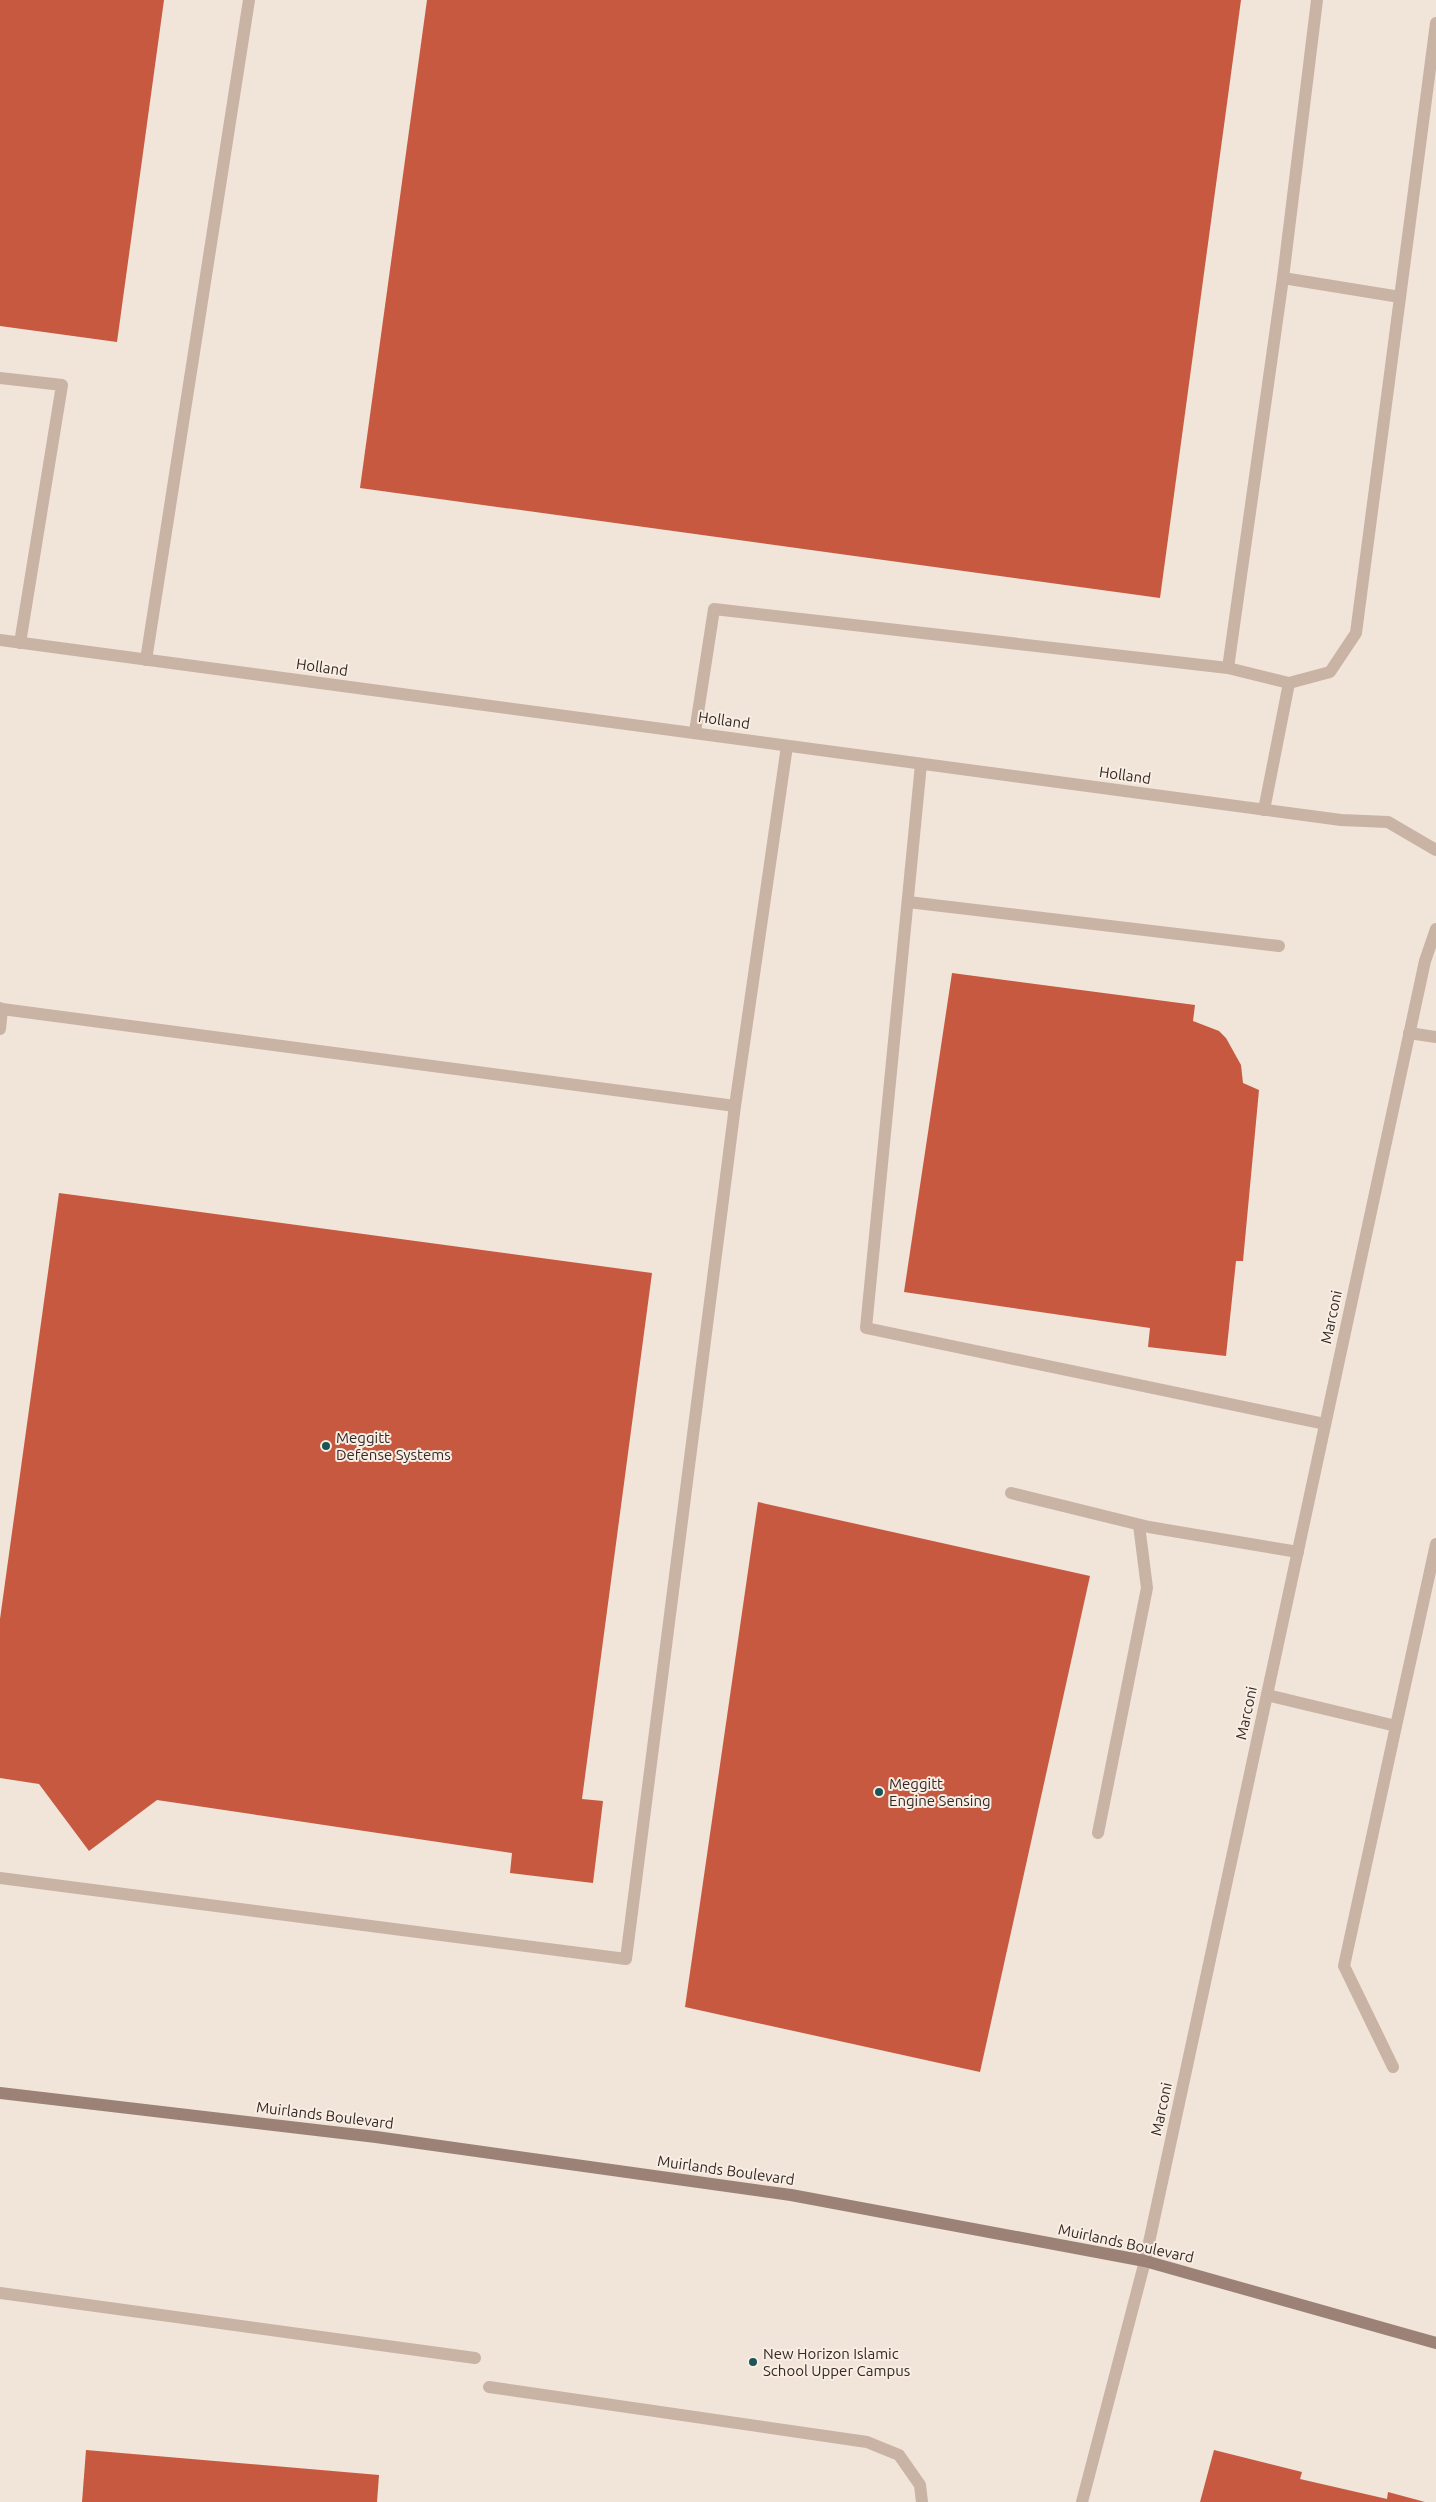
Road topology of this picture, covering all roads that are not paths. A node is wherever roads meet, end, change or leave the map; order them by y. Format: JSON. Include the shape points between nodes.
{"nodes":[{"id":1,"x":249,"y":0,"type":"edge"},
{"id":2,"x":1317,"y":0,"type":"edge"},
{"id":3,"x":1436,"y":23,"type":"edge"},
{"id":4,"x":1282,"y":278,"type":"junction"},
{"id":5,"x":1400,"y":297,"type":"junction"},
{"id":6,"x":0,"y":378,"type":"edge"},
{"id":7,"x":0,"y":640,"type":"edge"},
{"id":8,"x":20,"y":643,"type":"junction"},
{"id":9,"x":146,"y":660,"type":"junction"},
{"id":10,"x":1228,"y":668,"type":"junction"},
{"id":11,"x":1289,"y":683,"type":"junction"},
{"id":12,"x":695,"y":732,"type":"junction"},
{"id":13,"x":787,"y":746,"type":"junction"},
{"id":14,"x":921,"y":764,"type":"junction"},
{"id":15,"x":1264,"y":810,"type":"junction"},
{"id":16,"x":1436,"y":850,"type":"edge"},
{"id":17,"x":908,"y":902,"type":"junction"},
{"id":18,"x":1436,"y":930,"type":"edge"},
{"id":19,"x":1279,"y":946,"type":"dead end"},
{"id":20,"x":1,"y":1008,"type":"edge"},
{"id":21,"x":0,"y":1029,"type":"edge"},
{"id":22,"x":1409,"y":1034,"type":"junction"},
{"id":23,"x":1436,"y":1037,"type":"edge"},
{"id":24,"x":736,"y":1106,"type":"junction"},
{"id":25,"x":1325,"y":1424,"type":"junction"},
{"id":26,"x":1011,"y":1493,"type":"dead end"},
{"id":27,"x":1138,"y":1525,"type":"junction"},
{"id":28,"x":1436,"y":1544,"type":"edge"},
{"id":29,"x":1298,"y":1552,"type":"junction"},
{"id":30,"x":1267,"y":1695,"type":"junction"},
{"id":31,"x":1396,"y":1726,"type":"junction"},
{"id":32,"x":1098,"y":1833,"type":"dead end"},
{"id":33,"x":0,"y":1878,"type":"edge"},
{"id":34,"x":1393,"y":2067,"type":"dead end"},
{"id":35,"x":0,"y":2093,"type":"edge"},
{"id":36,"x":1145,"y":2261,"type":"junction"},
{"id":37,"x":0,"y":2294,"type":"edge"},
{"id":38,"x":1436,"y":2342,"type":"edge"},
{"id":39,"x":475,"y":2358,"type":"dead end"},
{"id":40,"x":489,"y":2387,"type":"dead end"},
{"id":41,"x":922,"y":2502,"type":"edge"},
{"id":42,"x":1082,"y":2502,"type":"edge"}],
"edges":[{"from":1,"to":9,"type":"street"},
{"from":2,"to":4,"type":"street"},
{"from":3,"to":5,"type":"street"},
{"from":4,"to":5,"type":"street"},
{"from":4,"to":10,"type":"street"},
{"from":5,"to":11,"type":"street","via":[[1356,633],[1330,672]]},
{"from":6,"to":8,"type":"street","via":[[62,386]]},
{"from":7,"to":8,"type":"street","name":"Holland"},
{"from":8,"to":9,"type":"street","name":"Holland"},
{"from":9,"to":12,"type":"street","name":"Holland"},
{"from":10,"to":11,"type":"street"},
{"from":10,"to":12,"type":"street","via":[[714,609]]},
{"from":11,"to":15,"type":"street"},
{"from":12,"to":13,"type":"street","name":"Holland"},
{"from":13,"to":14,"type":"street","name":"Holland"},
{"from":13,"to":24,"type":"street"},
{"from":14,"to":15,"type":"street","name":"Holland"},
{"from":14,"to":17,"type":"street"},
{"from":15,"to":16,"type":"street","name":"Holland","via":[[1388,822]]},
{"from":17,"to":19,"type":"street"},
{"from":17,"to":25,"type":"street","via":[[866,1328]]},
{"from":18,"to":22,"type":"street","name":"Marconi","via":[[1425,961]]},
{"from":20,"to":21,"type":"street"},
{"from":20,"to":24,"type":"street"},
{"from":22,"to":23,"type":"street"},
{"from":22,"to":25,"type":"street","name":"Marconi"},
{"from":24,"to":33,"type":"street","via":[[626,1959]]},
{"from":25,"to":29,"type":"street","name":"Marconi"},
{"from":26,"to":27,"type":"street"},
{"from":27,"to":29,"type":"street"},
{"from":27,"to":32,"type":"street","via":[[1147,1588]]},
{"from":28,"to":31,"type":"street"},
{"from":29,"to":30,"type":"street","name":"Marconi"},
{"from":30,"to":31,"type":"street"},
{"from":30,"to":36,"type":"street","name":"Marconi"},
{"from":31,"to":34,"type":"street","via":[[1344,1966]]},
{"from":35,"to":36,"type":"main road","name":"Muirlands Boulevard","via":[[376,2137],[791,2195]]},
{"from":36,"to":38,"type":"main road","name":"Muirlands Boulevard"},
{"from":36,"to":42,"type":"street","name":"Marconi"},
{"from":37,"to":39,"type":"street"},
{"from":40,"to":41,"type":"street","via":[[867,2442],[898,2455],[920,2486]]}]}
